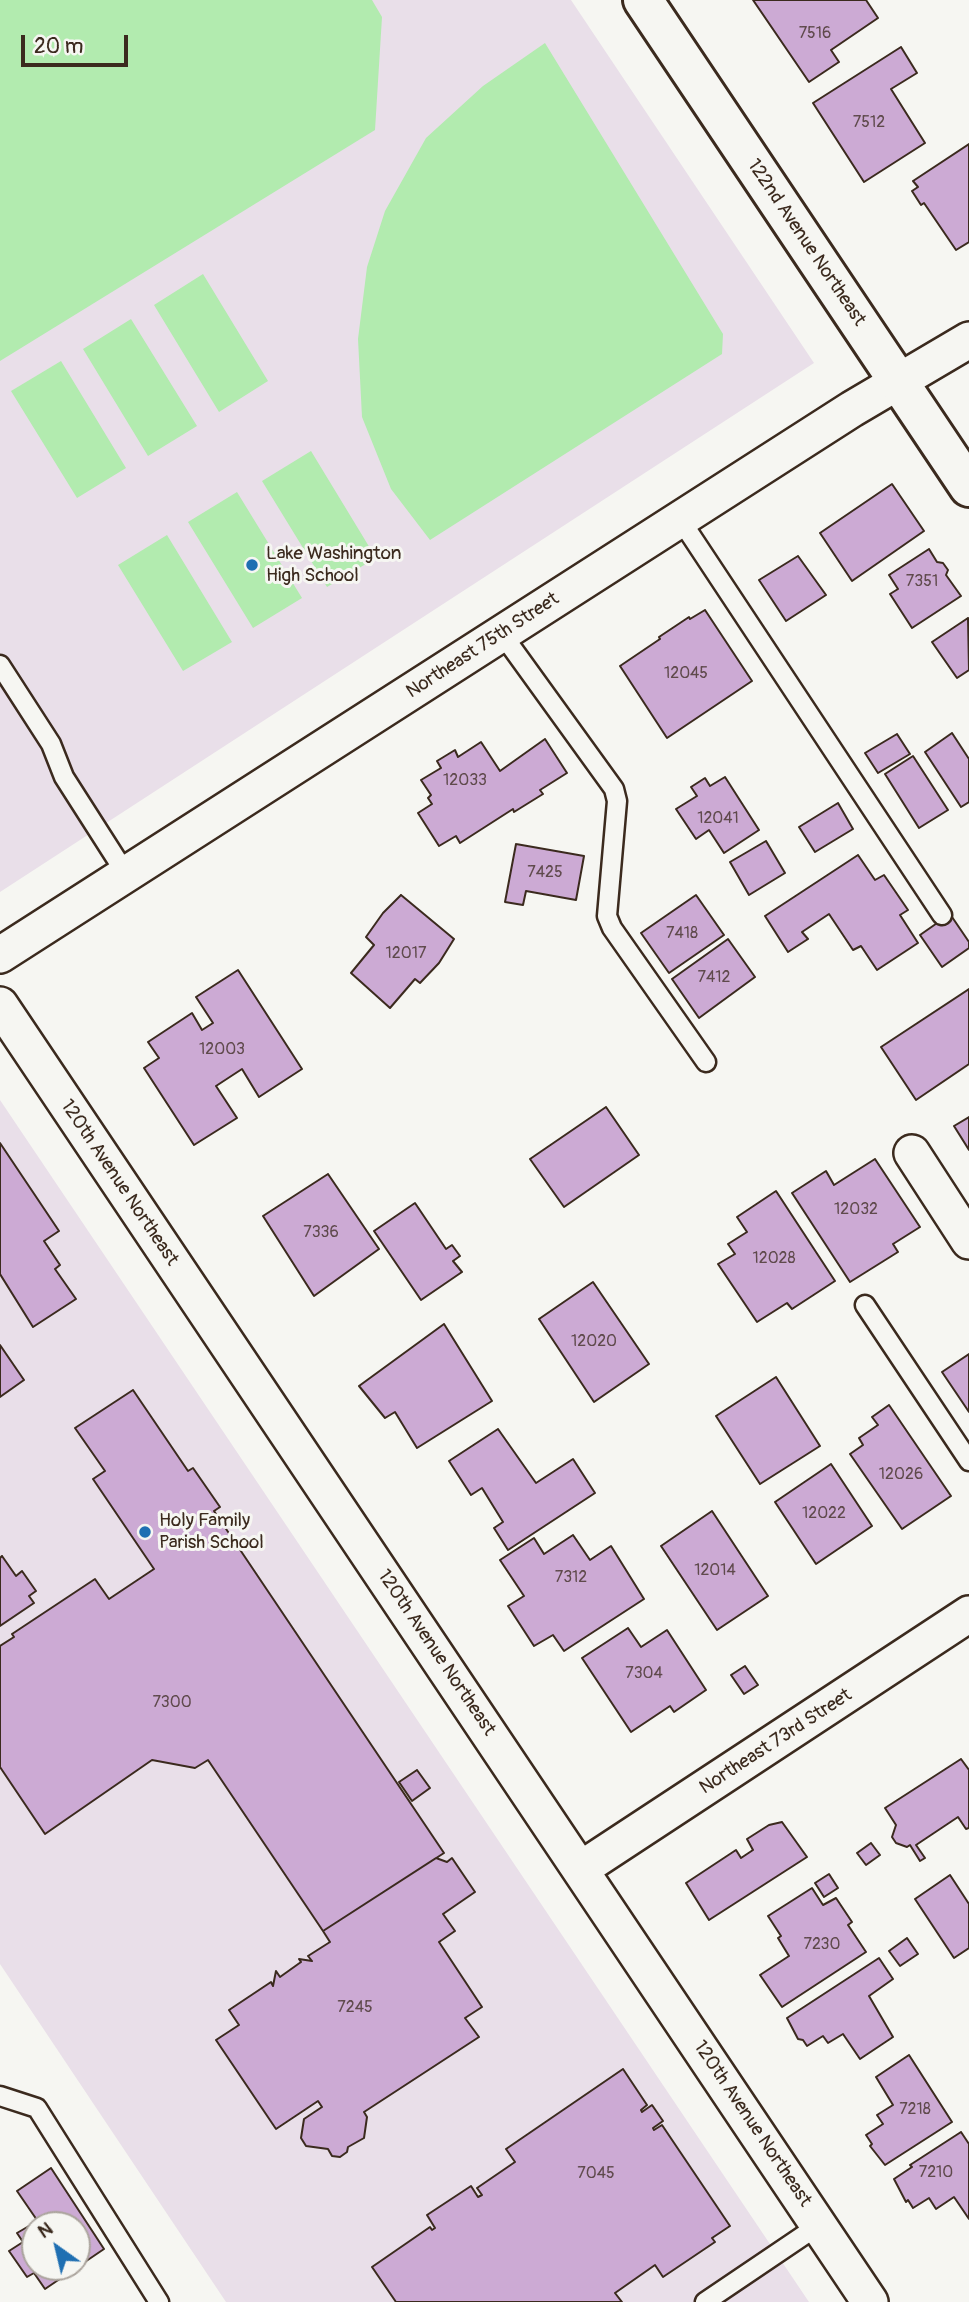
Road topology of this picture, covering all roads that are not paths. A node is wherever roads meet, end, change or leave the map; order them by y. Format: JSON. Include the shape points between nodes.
{"nodes":[{"id":1,"x":643,"y":0,"type":"edge"},
{"id":2,"x":969,"y":340,"type":"edge"},
{"id":3,"x":899,"y":383,"type":"junction"},
{"id":4,"x":969,"y":487,"type":"edge"},
{"id":5,"x":680,"y":519,"type":"junction"},
{"id":6,"x":502,"y":634,"type":"junction"},
{"id":7,"x":0,"y":665,"type":"edge"},
{"id":8,"x":126,"y":874,"type":"junction"},
{"id":9,"x":942,"y":915,"type":"dead end"},
{"id":10,"x":0,"y":955,"type":"edge"},
{"id":11,"x":0,"y":1005,"type":"edge"},
{"id":12,"x":706,"y":1062,"type":"dead end"},
{"id":13,"x":912,"y":1153,"type":"dead end"},
{"id":14,"x":969,"y":1241,"type":"edge"},
{"id":15,"x":865,"y":1305,"type":"dead end"},
{"id":16,"x":969,"y":1461,"type":"edge"},
{"id":17,"x":969,"y":1614,"type":"edge"},
{"id":18,"x":582,"y":1869,"type":"junction"},
{"id":19,"x":0,"y":2095,"type":"edge"},
{"id":20,"x":819,"y":2225,"type":"junction"},
{"id":21,"x":159,"y":2302,"type":"edge"},
{"id":22,"x":705,"y":2302,"type":"edge"},
{"id":23,"x":870,"y":2302,"type":"edge"}],
"edges":[{"from":1,"to":3,"type":"street","name":"122nd Avenue Northeast"},
{"from":2,"to":3,"type":"street","name":"Northeast 75th Street"},
{"from":3,"to":4,"type":"street","name":"122nd Avenue Northeast"},
{"from":3,"to":5,"type":"street","name":"Northeast 75th Street"},
{"from":5,"to":6,"type":"street","name":"Northeast 75th Street"},
{"from":5,"to":9,"type":"lane"},
{"from":6,"to":8,"type":"street","name":"Northeast 75th Street"},
{"from":6,"to":12,"type":"lane","via":[[614,789],[617,801],[607,916]]},
{"from":7,"to":8,"type":"lane"},
{"from":8,"to":10,"type":"street","name":"Northeast 75th Street"},
{"from":11,"to":18,"type":"street","name":"120th Avenue Northeast"},
{"from":13,"to":14,"type":"street"},
{"from":15,"to":16,"type":"lane"},
{"from":17,"to":18,"type":"street","name":"Northeast 73rd Street"},
{"from":18,"to":20,"type":"street","name":"120th Avenue Northeast"},
{"from":19,"to":21,"type":"lane","via":[[37,2108]]},
{"from":20,"to":22,"type":"lane"},
{"from":20,"to":23,"type":"street","name":"120th Avenue Northeast"}]}
